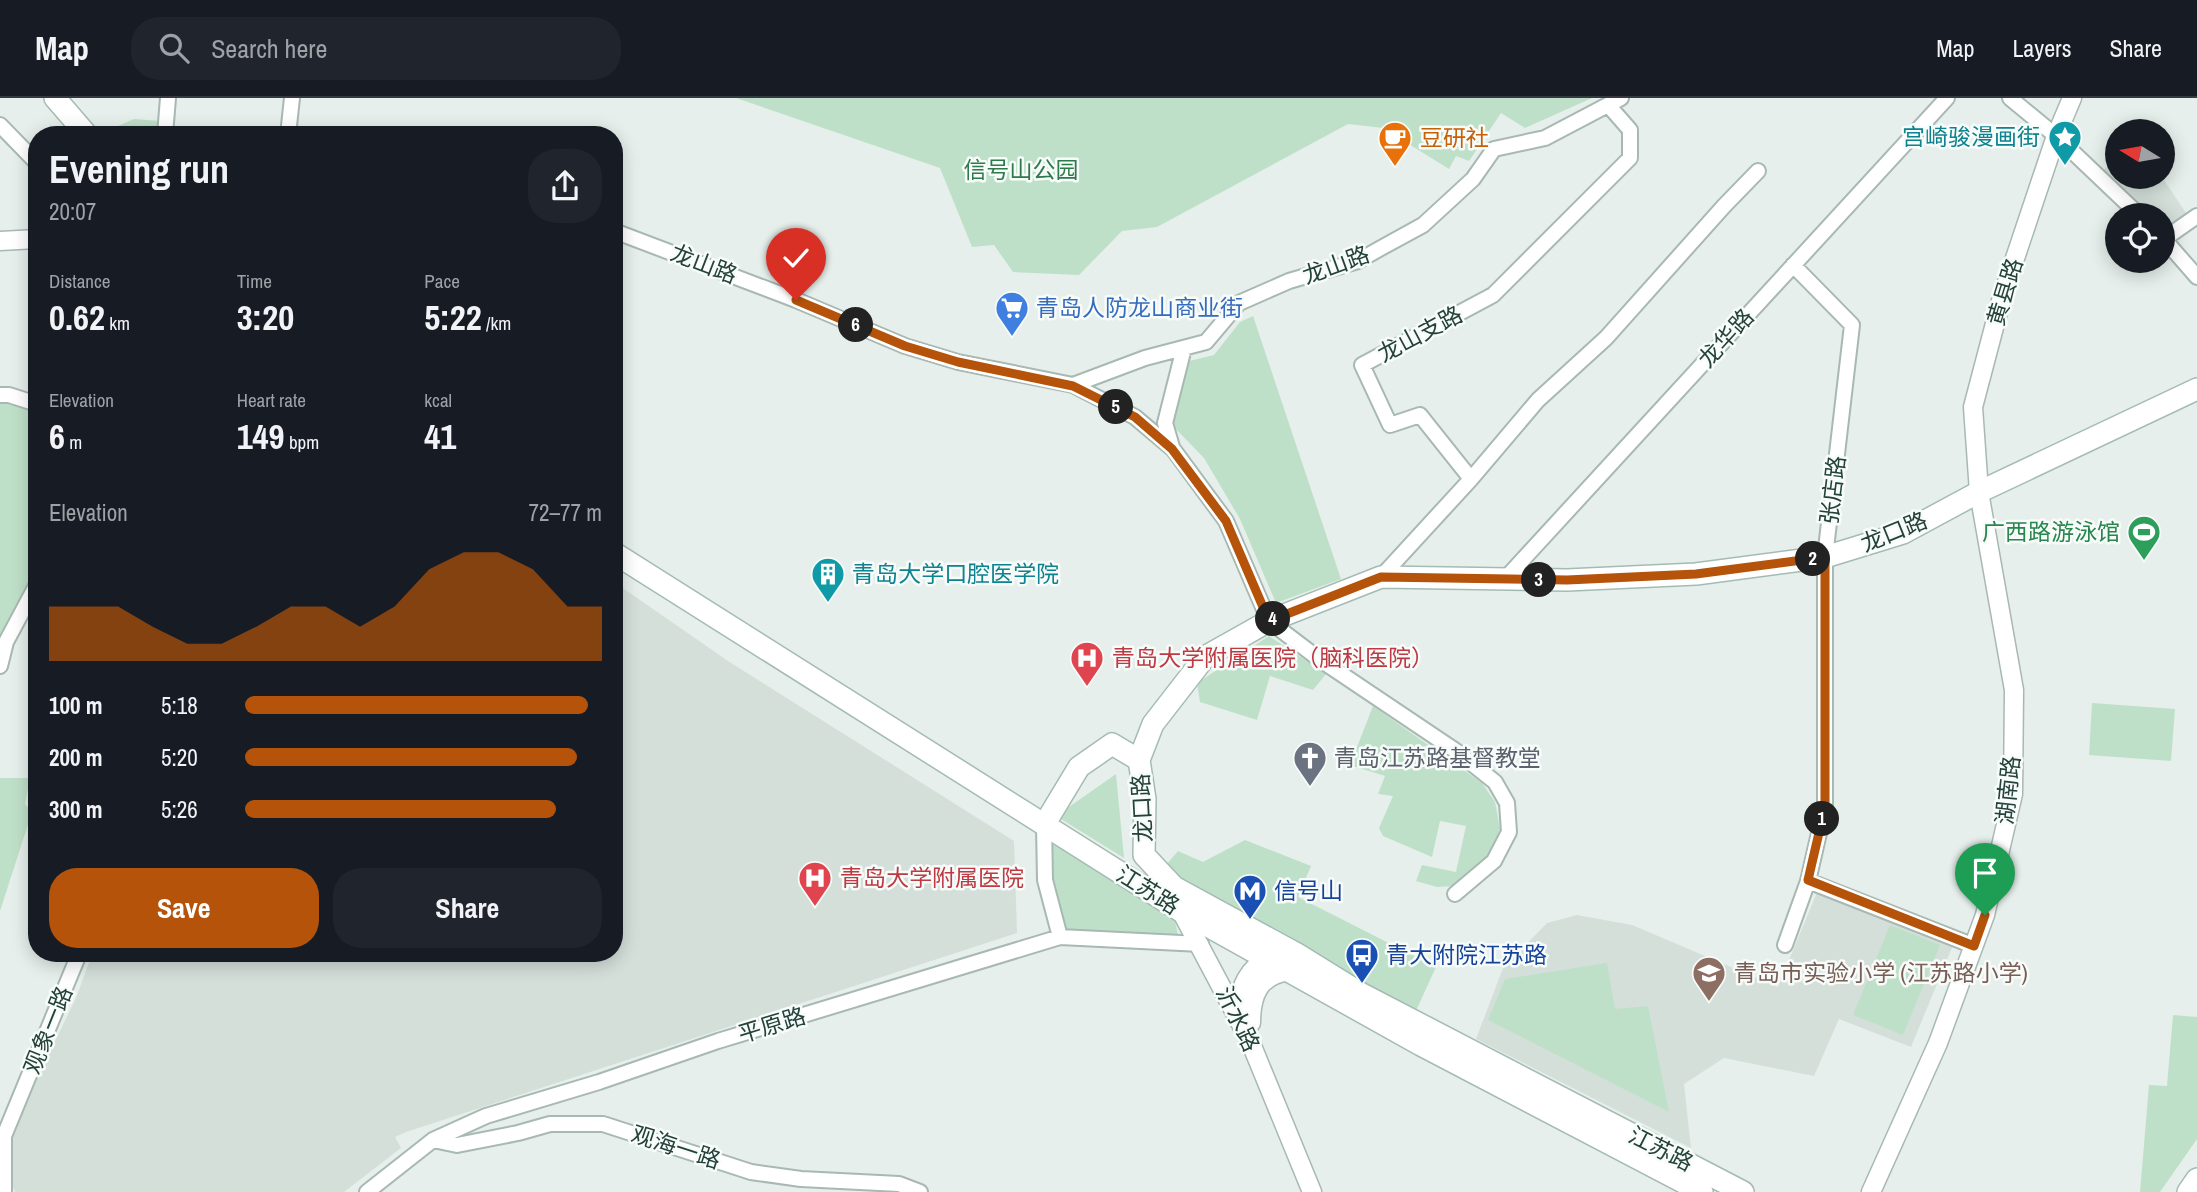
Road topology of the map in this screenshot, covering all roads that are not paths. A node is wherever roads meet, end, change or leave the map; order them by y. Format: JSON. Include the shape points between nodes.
{"nodes":[{"id":1,"x":55,"y":98,"type":"edge"},
{"id":2,"x":168,"y":98,"type":"edge"},
{"id":3,"x":292,"y":98,"type":"edge"},
{"id":4,"x":1947,"y":98,"type":"edge"},
{"id":5,"x":2010,"y":98,"type":"edge"},
{"id":6,"x":2072,"y":98,"type":"edge"},
{"id":7,"x":1615,"y":102,"type":"edge"},
{"id":8,"x":0,"y":125,"type":"edge"},
{"id":9,"x":78,"y":126,"type":"edge"},
{"id":10,"x":166,"y":126,"type":"edge"},
{"id":11,"x":289,"y":126,"type":"edge"},
{"id":12,"x":2056,"y":136,"type":"junction"},
{"id":13,"x":28,"y":154,"type":"edge"},
{"id":14,"x":1758,"y":171,"type":"dead end"},
{"id":15,"x":2126,"y":203,"type":"edge"},
{"id":16,"x":2197,"y":216,"type":"edge"},
{"id":17,"x":2175,"y":231,"type":"edge"},
{"id":18,"x":623,"y":234,"type":"edge"},
{"id":19,"x":28,"y":239,"type":"edge"},
{"id":20,"x":0,"y":241,"type":"edge"},
{"id":21,"x":2175,"y":252,"type":"edge"},
{"id":22,"x":1793,"y":265,"type":"junction"},
{"id":23,"x":2197,"y":277,"type":"edge"},
{"id":24,"x":1184,"y":348,"type":"junction"},
{"id":25,"x":1073,"y":386,"type":"junction"},
{"id":26,"x":2197,"y":389,"type":"edge"},
{"id":27,"x":0,"y":395,"type":"edge"},
{"id":28,"x":28,"y":401,"type":"edge"},
{"id":29,"x":1172,"y":449,"type":"junction"},
{"id":30,"x":1471,"y":479,"type":"junction"},
{"id":31,"x":1979,"y":492,"type":"junction"},
{"id":32,"x":1825,"y":557,"type":"junction"},
{"id":33,"x":623,"y":559,"type":"edge"},
{"id":34,"x":1381,"y":577,"type":"junction"},
{"id":35,"x":1506,"y":579,"type":"junction"},
{"id":36,"x":28,"y":601,"type":"edge"},
{"id":37,"x":1269,"y":621,"type":"junction"},
{"id":38,"x":0,"y":666,"type":"edge"},
{"id":39,"x":1153,"y":724,"type":"junction"},
{"id":40,"x":1111,"y":744,"type":"junction"},
{"id":41,"x":1139,"y":760,"type":"junction"},
{"id":42,"x":1044,"y":825,"type":"junction"},
{"id":43,"x":1144,"y":855,"type":"junction"},
{"id":44,"x":1111,"y":867,"type":"junction"},
{"id":45,"x":1808,"y":880,"type":"junction"},
{"id":46,"x":1455,"y":894,"type":"dead end"},
{"id":47,"x":1181,"y":911,"type":"junction"},
{"id":48,"x":1060,"y":937,"type":"junction"},
{"id":49,"x":1201,"y":944,"type":"junction"},
{"id":50,"x":1785,"y":945,"type":"dead end"},
{"id":51,"x":1974,"y":946,"type":"junction"},
{"id":52,"x":1265,"y":958,"type":"junction"},
{"id":53,"x":76,"y":962,"type":"edge"},
{"id":54,"x":1293,"y":962,"type":"junction"},
{"id":55,"x":1250,"y":1041,"type":"junction"},
{"id":56,"x":433,"y":1140,"type":"junction"},
{"id":57,"x":2197,"y":1179,"type":"edge"},
{"id":58,"x":2,"y":1189,"type":"edge"},
{"id":59,"x":367,"y":1192,"type":"edge"},
{"id":60,"x":920,"y":1192,"type":"edge"},
{"id":61,"x":1312,"y":1192,"type":"edge"},
{"id":62,"x":1702,"y":1192,"type":"edge"},
{"id":63,"x":1743,"y":1192,"type":"edge"},
{"id":64,"x":1871,"y":1192,"type":"edge"},
{"id":65,"x":2188,"y":1192,"type":"edge"}],
"edges":[{"from":1,"to":9,"type":"main road"},
{"from":2,"to":10,"type":"street"},
{"from":3,"to":11,"type":"street"},
{"from":4,"to":22,"type":"street","name":"龙华路"},
{"from":5,"to":12,"type":"street"},
{"from":6,"to":12,"type":"street","name":"黄县路"},
{"from":7,"to":24,"type":"street","name":"龙山路","via":[[1545,138],[1494,149],[1474,179],[1423,225],[1358,261],[1289,281],[1239,303],[1206,341]]},
{"from":7,"to":30,"type":"street","name":"龙山支路","via":[[1630,130],[1630,158],[1493,295],[1362,365],[1390,425],[1420,415]]},
{"from":8,"to":13,"type":"street"},
{"from":12,"to":15,"type":"street"},
{"from":12,"to":31,"type":"street","name":"黄县路","via":[[2002,297],[1973,407]]},
{"from":14,"to":30,"type":"street","via":[[1606,338],[1538,400]]},
{"from":16,"to":17,"type":"street"},
{"from":18,"to":25,"type":"street","name":"龙山路","via":[[905,346]]},
{"from":19,"to":20,"type":"street"},
{"from":21,"to":23,"type":"street"},
{"from":22,"to":32,"type":"street","name":"张店路","via":[[1852,326]]},
{"from":22,"to":35,"type":"street","name":"龙华路"},
{"from":24,"to":25,"type":"street","name":"龙山路"},
{"from":24,"to":29,"type":"street","via":[[1165,423]]},
{"from":25,"to":29,"type":"street","name":"龙山路","via":[[1135,417]]},
{"from":26,"to":31,"type":"main road","name":"龙口路"},
{"from":27,"to":28,"type":"street"},
{"from":29,"to":37,"type":"street","name":"龙山路","via":[[1226,521]]},
{"from":30,"to":34,"type":"street"},
{"from":31,"to":32,"type":"main road","name":"龙口路","via":[[1903,533]]},
{"from":31,"to":51,"type":"street","name":"湖南路","via":[[2014,690],[2013,794]]},
{"from":32,"to":35,"type":"main road","name":"龙口路","via":[[1696,574]]},
{"from":32,"to":45,"type":"street","name":"张店路","via":[[1825,807]]},
{"from":33,"to":42,"type":"main road","name":"江苏路"},
{"from":34,"to":35,"type":"main road","name":"龙口路"},
{"from":34,"to":37,"type":"main road","name":"龙口路"},
{"from":36,"to":38,"type":"street","via":[[6,642]]},
{"from":37,"to":39,"type":"main road","name":"龙口路","via":[[1205,657]]},
{"from":37,"to":46,"type":"street","via":[[1495,782],[1507,803],[1509,832],[1494,861]]},
{"from":39,"to":40,"type":"main road","name":"龙口路"},
{"from":39,"to":41,"type":"main road","name":"龙口路"},
{"from":40,"to":41,"type":"main road","name":"龙口路"},
{"from":40,"to":42,"type":"main road","name":"龙口路","via":[[1079,767]]},
{"from":41,"to":43,"type":"main road","name":"龙口路"},
{"from":42,"to":44,"type":"main road","name":"江苏路"},
{"from":42,"to":48,"type":"street","via":[[1045,880]]},
{"from":43,"to":44,"type":"main road","via":[[1131,867]]},
{"from":43,"to":47,"type":"street","name":"沂水路"},
{"from":43,"to":54,"type":"main road","name":"江苏路","via":[[1174,887]]},
{"from":44,"to":47,"type":"main road","name":"江苏路"},
{"from":45,"to":50,"type":"street","name":"张店路"},
{"from":45,"to":51,"type":"street"},
{"from":47,"to":49,"type":"street","name":"沂水路"},
{"from":47,"to":52,"type":"main road","name":"江苏路"},
{"from":48,"to":49,"type":"street","name":"平原路"},
{"from":48,"to":56,"type":"street","name":"平原路","via":[[486,1116]]},
{"from":49,"to":55,"type":"street","name":"沂水路"},
{"from":51,"to":64,"type":"street","name":"湖南路","via":[[1938,1043]]},
{"from":52,"to":54,"type":"main road","name":"江苏路"},
{"from":52,"to":55,"type":"street","via":[[1254,966],[1241,992],[1240,1008]]},
{"from":53,"to":58,"type":"street","name":"观象一路","via":[[4,1136]]},
{"from":54,"to":55,"type":"street","via":[[1265,978],[1251,1006]]},
{"from":54,"to":62,"type":"main road","name":"江苏路","via":[[1421,1045]]},
{"from":54,"to":63,"type":"main road","name":"江苏路"},
{"from":55,"to":61,"type":"street","name":"沂水路"},
{"from":56,"to":59,"type":"street","name":"平原路"},
{"from":56,"to":60,"type":"street","name":"观海一路","via":[[457,1145],[550,1124],[603,1124],[751,1172],[899,1184]]},
{"from":57,"to":65,"type":"main road"}]}
